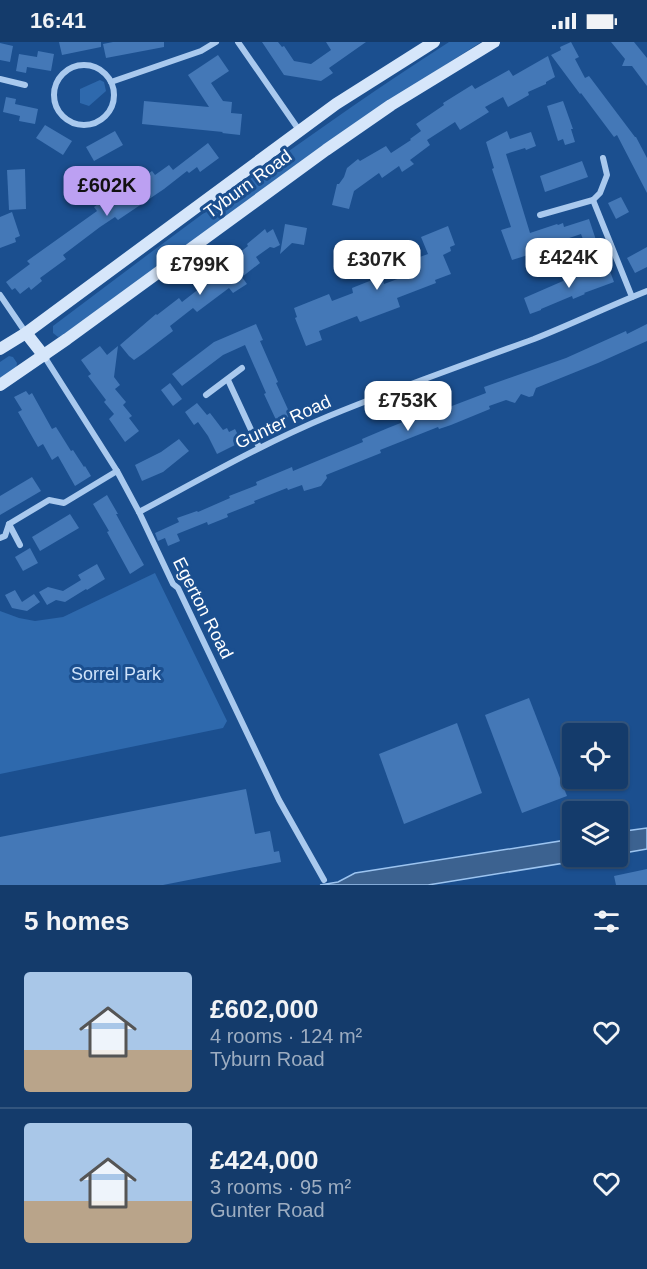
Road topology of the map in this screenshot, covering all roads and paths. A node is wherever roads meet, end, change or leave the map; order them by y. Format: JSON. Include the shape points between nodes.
{"nodes":[{"id":1,"x":216,"y":42,"type":"edge"},
{"id":2,"x":238,"y":42,"type":"edge"},
{"id":3,"x":434,"y":42,"type":"edge"},
{"id":4,"x":494,"y":42,"type":"edge"},
{"id":5,"x":0,"y":79,"type":"edge"},
{"id":6,"x":111,"y":82,"type":"junction"},
{"id":7,"x":25,"y":85,"type":"dead end"},
{"id":8,"x":300,"y":131,"type":"junction"},
{"id":9,"x":603,"y":158,"type":"dead end"},
{"id":10,"x":593,"y":200,"type":"junction"},
{"id":11,"x":540,"y":215,"type":"dead end"},
{"id":12,"x":647,"y":291,"type":"edge"},
{"id":13,"x":0,"y":295,"type":"edge"},
{"id":14,"x":632,"y":297,"type":"junction"},
{"id":15,"x":26,"y":333,"type":"junction"},
{"id":16,"x":0,"y":349,"type":"edge"},
{"id":17,"x":44,"y":356,"type":"junction"},
{"id":18,"x":242,"y":368,"type":"dead end"},
{"id":19,"x":228,"y":380,"type":"junction"},
{"id":20,"x":0,"y":386,"type":"edge"},
{"id":21,"x":206,"y":395,"type":"dead end"},
{"id":22,"x":260,"y":447,"type":"junction"},
{"id":23,"x":117,"y":471,"type":"junction"},
{"id":24,"x":139,"y":512,"type":"junction"},
{"id":25,"x":9,"y":524,"type":"junction"},
{"id":26,"x":0,"y":538,"type":"edge"},
{"id":27,"x":20,"y":545,"type":"dead end"},
{"id":28,"x":324,"y":880,"type":"dead end"}],
"edges":[{"from":1,"to":6,"type":"street","via":[[201,51]]},
{"from":2,"to":8,"type":"street"},
{"from":3,"to":8,"type":"main road","name":"Tyburn Road"},
{"from":4,"to":17,"type":"main road","name":"Tyburn Road","via":[[326,150]]},
{"from":5,"to":7,"type":"street"},
{"from":6,"to":6,"type":"street","via":[[111,109],[91,124],[72,122],[57,108],[54,91],[59,78],[70,68],[87,65],[98,69]]},
{"from":8,"to":15,"type":"main road","name":"Tyburn Road"},
{"from":9,"to":10,"type":"street","via":[[608,175]]},
{"from":10,"to":11,"type":"street"},
{"from":10,"to":14,"type":"street"},
{"from":12,"to":14,"type":"street","name":"Gunter Road"},
{"from":13,"to":15,"type":"street"},
{"from":14,"to":22,"type":"street","name":"Gunter Road"},
{"from":15,"to":16,"type":"main road","name":"Tyburn Road"},
{"from":15,"to":17,"type":"main road"},
{"from":17,"to":20,"type":"main road","name":"Tyburn Road"},
{"from":17,"to":23,"type":"street","name":"Egerton Road"},
{"from":18,"to":19,"type":"street"},
{"from":19,"to":21,"type":"street"},
{"from":19,"to":22,"type":"street"},
{"from":22,"to":24,"type":"street","name":"Gunter Road"},
{"from":23,"to":24,"type":"street","name":"Egerton Road"},
{"from":23,"to":25,"type":"street","via":[[64,503],[49,500]]},
{"from":24,"to":28,"type":"street","name":"Egerton Road","via":[[279,800]]},
{"from":25,"to":26,"type":"street","via":[[5,536]]},
{"from":25,"to":27,"type":"street"}]}
